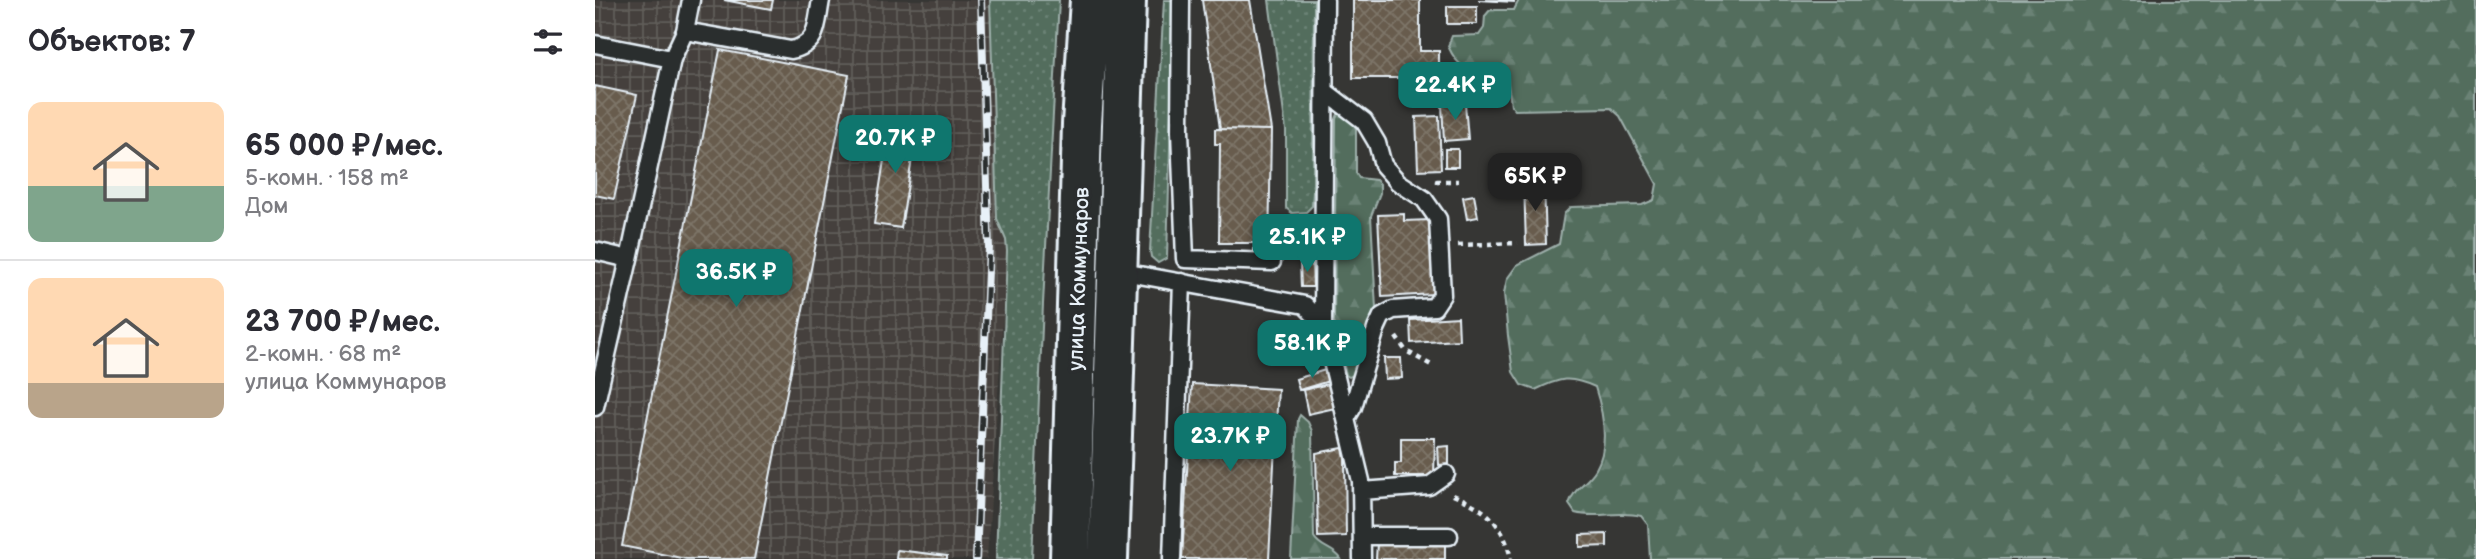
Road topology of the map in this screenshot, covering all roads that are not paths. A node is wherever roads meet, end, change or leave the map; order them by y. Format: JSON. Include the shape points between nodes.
{"nodes":[{"id":1,"x":691,"y":0,"type":"edge"},
{"id":2,"x":821,"y":0,"type":"edge"},
{"id":3,"x":1090,"y":0,"type":"edge"},
{"id":4,"x":1126,"y":0,"type":"edge"},
{"id":5,"x":1181,"y":0,"type":"edge"},
{"id":6,"x":1325,"y":0,"type":"edge"},
{"id":7,"x":685,"y":31,"type":"junction"},
{"id":8,"x":595,"y":44,"type":"edge"},
{"id":9,"x":672,"y":59,"type":"junction"},
{"id":10,"x":1326,"y":92,"type":"junction"},
{"id":11,"x":595,"y":251,"type":"edge"},
{"id":12,"x":629,"y":259,"type":"junction"},
{"id":13,"x":1185,"y":259,"type":"junction"},
{"id":14,"x":1272,"y":262,"type":"dead end"},
{"id":15,"x":1117,"y":271,"type":"junction"},
{"id":16,"x":1176,"y":282,"type":"junction"},
{"id":17,"x":1322,"y":324,"type":"junction"},
{"id":18,"x":595,"y":407,"type":"edge"},
{"id":19,"x":1346,"y":419,"type":"junction"},
{"id":20,"x":1446,"y":474,"type":"dead end"},
{"id":21,"x":1362,"y":491,"type":"junction"},
{"id":22,"x":1362,"y":536,"type":"junction"},
{"id":23,"x":1449,"y":536,"type":"dead end"},
{"id":24,"x":1070,"y":559,"type":"edge"},
{"id":25,"x":1108,"y":559,"type":"edge"},
{"id":26,"x":1172,"y":559,"type":"edge"},
{"id":27,"x":1362,"y":559,"type":"edge"}],
"edges":[{"from":1,"to":7,"type":"lane"},
{"from":2,"to":7,"type":"lane","via":[[813,39],[791,50]]},
{"from":3,"to":24,"type":"highway","name":"улица Коммунаров"},
{"from":4,"to":15,"type":"highway"},
{"from":5,"to":13,"type":"lane"},
{"from":6,"to":10,"type":"lane"},
{"from":7,"to":9,"type":"lane"},
{"from":8,"to":9,"type":"lane"},
{"from":9,"to":12,"type":"lane"},
{"from":10,"to":17,"type":"lane"},
{"from":10,"to":19,"type":"lane","via":[[1364,121],[1384,165],[1398,182],[1424,199],[1438,219],[1442,295],[1434,307],[1393,310],[1382,316]]},
{"from":11,"to":12,"type":"lane"},
{"from":12,"to":18,"type":"lane"},
{"from":13,"to":14,"type":"lane"},
{"from":13,"to":16,"type":"lane"},
{"from":15,"to":16,"type":"lane"},
{"from":15,"to":25,"type":"highway"},
{"from":16,"to":17,"type":"lane","via":[[1305,305]]},
{"from":16,"to":26,"type":"lane"},
{"from":17,"to":19,"type":"lane"},
{"from":19,"to":21,"type":"lane"},
{"from":20,"to":21,"type":"lane","via":[[1429,486]]},
{"from":21,"to":22,"type":"lane"},
{"from":22,"to":23,"type":"lane"},
{"from":22,"to":27,"type":"lane"}]}
